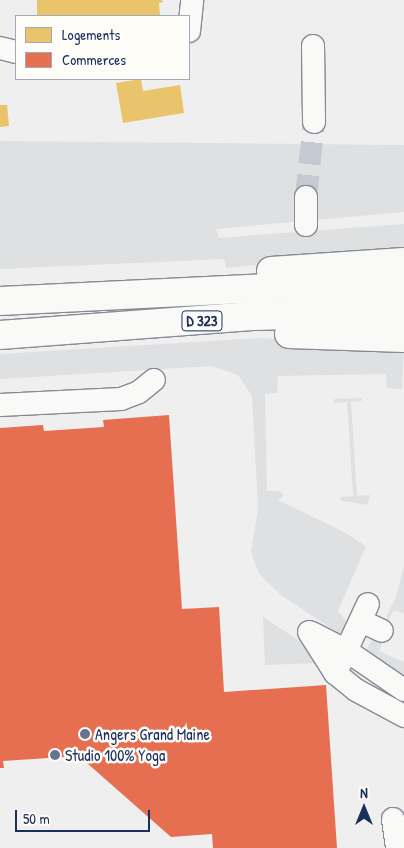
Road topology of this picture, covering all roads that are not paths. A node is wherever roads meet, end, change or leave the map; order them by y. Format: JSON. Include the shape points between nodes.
{"nodes":[{"id":1,"x":192,"y":0,"type":"edge"},
{"id":2,"x":190,"y":21,"type":"edge"},
{"id":3,"x":313,"y":46,"type":"dead end"},
{"id":4,"x":0,"y":48,"type":"edge"},
{"id":5,"x":15,"y":52,"type":"edge"},
{"id":6,"x":314,"y":122,"type":"tunnel mouth"},
{"id":7,"x":306,"y":197,"type":"tunnel mouth"},
{"id":8,"x":306,"y":225,"type":"dead end"},
{"id":9,"x":404,"y":262,"type":"edge"},
{"id":10,"x":404,"y":287,"type":"edge"},
{"id":11,"x":198,"y":291,"type":"junction"},
{"id":12,"x":0,"y":301,"type":"edge"},
{"id":13,"x":404,"y":312,"type":"edge"},
{"id":14,"x":85,"y":330,"type":"junction"},
{"id":15,"x":0,"y":335,"type":"edge"},
{"id":16,"x":404,"y":338,"type":"edge"},
{"id":17,"x":154,"y":380,"type":"dead end"},
{"id":18,"x":0,"y":404,"type":"edge"},
{"id":19,"x":382,"y":631,"type":"dead end"},
{"id":20,"x":347,"y":651,"type":"junction"},
{"id":21,"x":335,"y":673,"type":"junction"},
{"id":22,"x":396,"y":684,"type":"edge"},
{"id":23,"x":404,"y":716,"type":"edge"},
{"id":24,"x":393,"y":819,"type":"dead end"},
{"id":25,"x":397,"y":848,"type":"edge"}],
"edges":[{"from":1,"to":2,"type":"street"},
{"from":3,"to":6,"type":"street"},
{"from":4,"to":5,"type":"street"},
{"from":7,"to":8,"type":"street"},
{"from":9,"to":11,"type":"highway","via":[[241,273]]},
{"from":10,"to":11,"type":"highway","number":"D 323"},
{"from":11,"to":12,"type":"highway","number":"D 323"},
{"from":13,"to":14,"type":"highway","number":"D 323","via":[[255,316]]},
{"from":14,"to":15,"type":"highway","number":"D 323"},
{"from":14,"to":16,"type":"highway","via":[[170,336],[313,333]]},
{"from":17,"to":18,"type":"street","via":[[139,392],[121,399]]},
{"from":19,"to":20,"type":"street","via":[[364,612]]},
{"from":20,"to":21,"type":"street"},
{"from":20,"to":21,"type":"street","via":[[309,632]]},
{"from":20,"to":22,"type":"street"},
{"from":21,"to":22,"type":"street"},
{"from":21,"to":23,"type":"street","via":[[356,690]]},
{"from":24,"to":25,"type":"street"}]}
